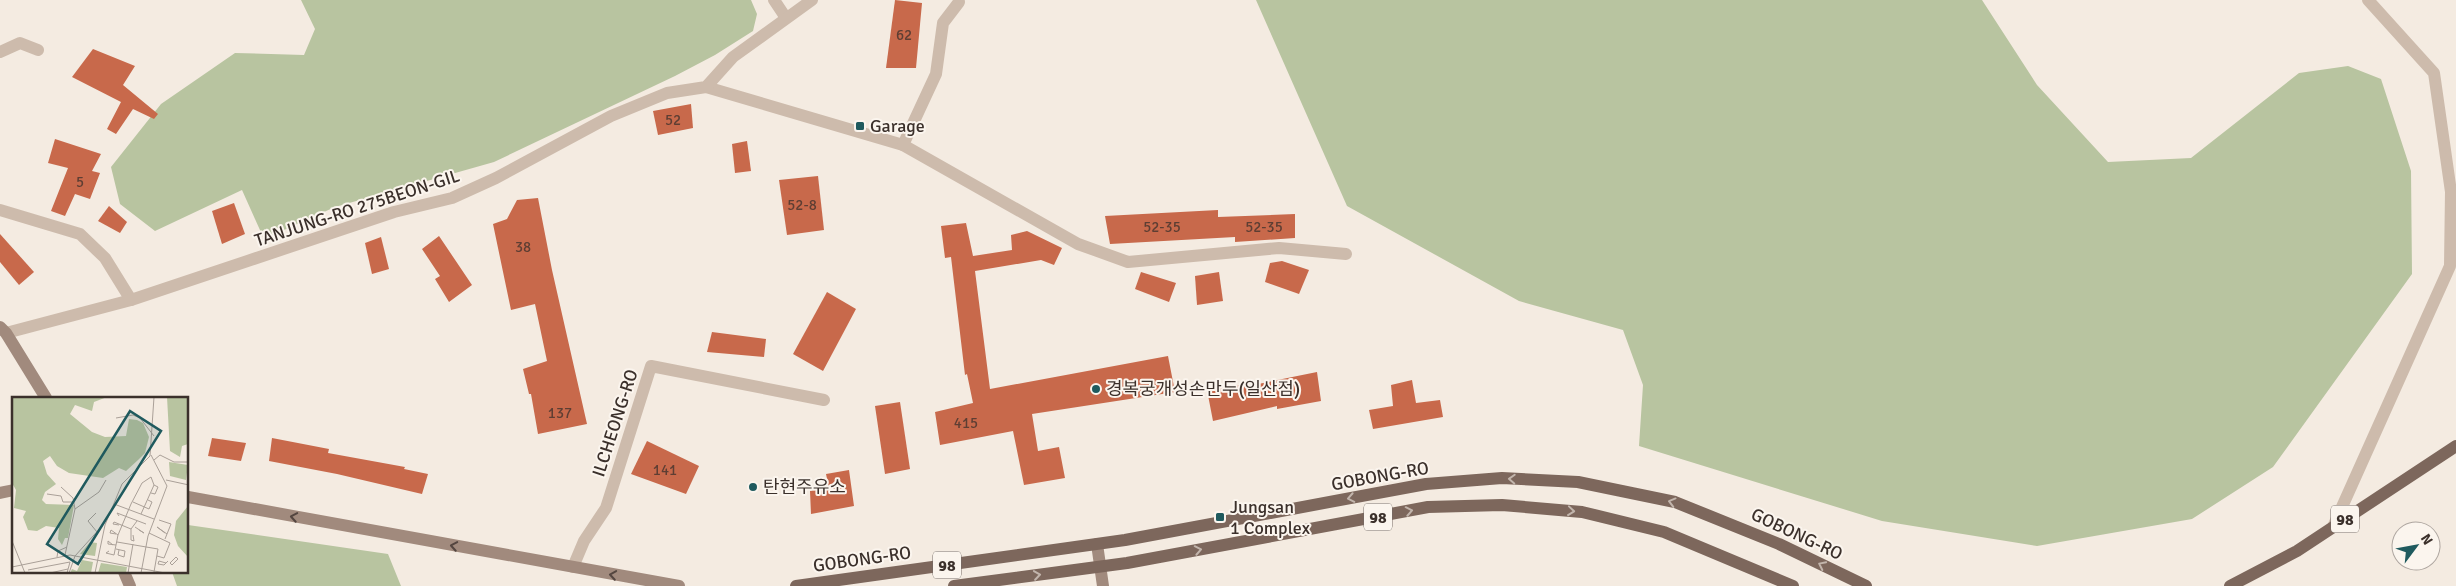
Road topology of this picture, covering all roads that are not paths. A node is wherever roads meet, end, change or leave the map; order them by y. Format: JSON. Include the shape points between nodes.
{"nodes":[{"id":1,"x":774,"y":0,"type":"edge"},
{"id":2,"x":812,"y":0,"type":"edge"},
{"id":3,"x":2368,"y":0,"type":"edge"},
{"id":4,"x":959,"y":2,"type":"dead end"},
{"id":5,"x":786,"y":18,"type":"junction"},
{"id":6,"x":38,"y":50,"type":"dead end"},
{"id":7,"x":0,"y":52,"type":"edge"},
{"id":8,"x":706,"y":87,"type":"junction"},
{"id":9,"x":903,"y":145,"type":"junction"},
{"id":10,"x":0,"y":210,"type":"edge"},
{"id":11,"x":1346,"y":254,"type":"dead end"},
{"id":12,"x":131,"y":300,"type":"junction"},
{"id":13,"x":3,"y":330,"type":"edge"},
{"id":14,"x":45,"y":397,"type":"edge"},
{"id":15,"x":824,"y":400,"type":"dead end"},
{"id":16,"x":2456,"y":446,"type":"edge"},
{"id":17,"x":189,"y":497,"type":"edge"},
{"id":18,"x":2333,"y":527,"type":"junction"},
{"id":19,"x":1097,"y":544,"type":"junction"},
{"id":20,"x":1100,"y":566,"type":"junction"},
{"id":21,"x":574,"y":567,"type":"junction"},
{"id":22,"x":125,"y":574,"type":"edge"},
{"id":23,"x":130,"y":586,"type":"edge"},
{"id":24,"x":679,"y":586,"type":"edge"},
{"id":25,"x":796,"y":586,"type":"edge"},
{"id":26,"x":954,"y":586,"type":"edge"},
{"id":27,"x":1103,"y":586,"type":"edge"},
{"id":28,"x":1793,"y":586,"type":"edge"},
{"id":29,"x":1866,"y":586,"type":"edge"},
{"id":30,"x":2230,"y":586,"type":"edge"}],
"edges":[{"from":1,"to":5,"type":"street"},
{"from":2,"to":5,"type":"street"},
{"from":3,"to":18,"type":"street","via":[[2434,73],[2451,192],[2450,266]]},
{"from":4,"to":9,"type":"street","via":[[942,24],[936,74]]},
{"from":5,"to":8,"type":"street","via":[[733,56]]},
{"from":6,"to":7,"type":"street","via":[[20,43]]},
{"from":8,"to":9,"type":"street","name":"TANJUNG-RO 275BEON-GIL"},
{"from":8,"to":12,"type":"street","name":"TANJUNG-RO 275BEON-GIL","via":[[667,93],[611,116],[452,198],[394,212]]},
{"from":9,"to":11,"type":"street","name":"TANJUNG-RO 275BEON-GIL","via":[[1078,244],[1128,262],[1279,248]]},
{"from":10,"to":12,"type":"street","via":[[80,234],[104,258]]},
{"from":12,"to":13,"type":"street","name":"TANJUNG-RO 275BEON-GIL"},
{"from":13,"to":14,"type":"street"},
{"from":15,"to":21,"type":"street","name":"ILCHEONG-RO","via":[[652,366],[606,508],[584,541]]},
{"from":16,"to":18,"type":"main road","number":"98"},
{"from":21,"to":17,"type":"street","one_way":true},
{"from":18,"to":30,"type":"main road","number":"98","via":[[2297,551]]},
{"from":19,"to":20,"type":"street"},
{"from":19,"to":25,"type":"main road","name":"GOBONG-RO","number":"98"},
{"from":29,"to":19,"type":"main road","name":"GOBONG-RO","number":"98","one_way":true,"via":[[1770,540],[1675,502],[1578,482],[1502,478],[1426,484]]},
{"from":26,"to":20,"type":"main road","number":"98","one_way":true},
{"from":20,"to":27,"type":"street"},
{"from":20,"to":28,"type":"main road","number":"98","one_way":true,"via":[[1428,507],[1502,505],[1582,512],[1664,532]]},
{"from":24,"to":21,"type":"street","one_way":true},
{"from":22,"to":23,"type":"street"}]}
